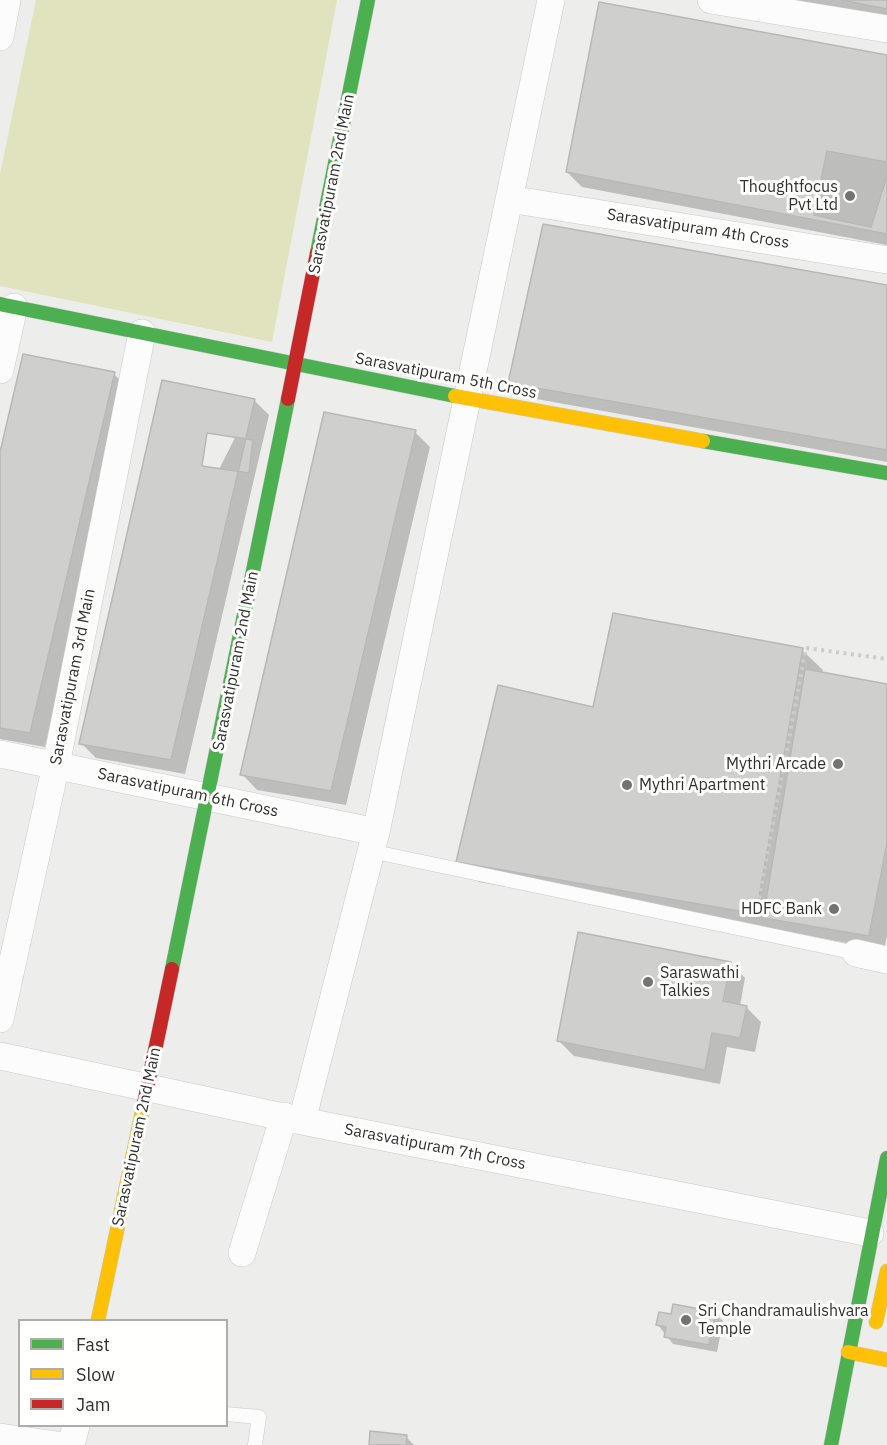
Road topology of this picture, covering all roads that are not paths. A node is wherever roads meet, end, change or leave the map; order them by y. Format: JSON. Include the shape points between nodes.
{"nodes":[{"id":1,"x":7,"y":0,"type":"edge"},
{"id":2,"x":368,"y":0,"type":"edge"},
{"id":3,"x":551,"y":0,"type":"edge"},
{"id":4,"x":711,"y":0,"type":"edge"},
{"id":5,"x":887,"y":29,"type":"edge"},
{"id":6,"x":0,"y":36,"type":"edge"},
{"id":7,"x":509,"y":199,"type":"junction"},
{"id":8,"x":887,"y":260,"type":"edge"},
{"id":9,"x":7,"y":306,"type":"edge"},
{"id":10,"x":142,"y":333,"type":"junction"},
{"id":11,"x":296,"y":364,"type":"junction"},
{"id":12,"x":0,"y":370,"type":"edge"},
{"id":13,"x":468,"y":399,"type":"junction"},
{"id":14,"x":887,"y":473,"type":"edge"},
{"id":15,"x":0,"y":753,"type":"edge"},
{"id":16,"x":56,"y":765,"type":"junction"},
{"id":17,"x":208,"y":797,"type":"junction"},
{"id":18,"x":373,"y":842,"type":"junction"},
{"id":19,"x":856,"y":953,"type":"joint"},
{"id":20,"x":887,"y":960,"type":"edge"},
{"id":21,"x":0,"y":1019,"type":"edge"},
{"id":22,"x":0,"y":1056,"type":"edge"},
{"id":23,"x":148,"y":1088,"type":"junction"},
{"id":24,"x":293,"y":1119,"type":"junction"},
{"id":25,"x":887,"y":1158,"type":"edge"},
{"id":26,"x":870,"y":1233,"type":"junction"},
{"id":27,"x":242,"y":1253,"type":"dead end"},
{"id":28,"x":887,"y":1271,"type":"edge"},
{"id":29,"x":98,"y":1319,"type":"edge"},
{"id":30,"x":848,"y":1352,"type":"junction"},
{"id":31,"x":870,"y":1352,"type":"junction"},
{"id":32,"x":887,"y":1360,"type":"edge"},
{"id":33,"x":228,"y":1414,"type":"edge"},
{"id":34,"x":76,"y":1427,"type":"edge"},
{"id":35,"x":0,"y":1437,"type":"edge"},
{"id":36,"x":57,"y":1445,"type":"edge"},
{"id":37,"x":71,"y":1445,"type":"edge"},
{"id":38,"x":255,"y":1445,"type":"edge"},
{"id":39,"x":831,"y":1445,"type":"edge"}],
"edges":[{"from":1,"to":6,"type":"street"},
{"from":2,"to":11,"type":"street","name":"Sarasvatipuram 2nd Main"},
{"from":3,"to":7,"type":"street"},
{"from":4,"to":5,"type":"street"},
{"from":7,"to":8,"type":"street","name":"Sarasvatipuram 4th Cross"},
{"from":7,"to":13,"type":"street"},
{"from":9,"to":10,"type":"street","name":"Sarasvatipuram 5th Cross"},
{"from":9,"to":12,"type":"street"},
{"from":10,"to":11,"type":"street","name":"Sarasvatipuram 5th Cross"},
{"from":10,"to":16,"type":"street","name":"Sarasvatipuram 3rd Main"},
{"from":11,"to":13,"type":"street","name":"Sarasvatipuram 5th Cross"},
{"from":11,"to":17,"type":"street","name":"Sarasvatipuram 2nd Main"},
{"from":13,"to":14,"type":"street","name":"Sarasvatipuram 5th Cross"},
{"from":13,"to":18,"type":"street"},
{"from":15,"to":16,"type":"street","name":"Sarasvatipuram 6th Cross"},
{"from":16,"to":17,"type":"street","name":"Sarasvatipuram 6th Cross"},
{"from":16,"to":21,"type":"street","name":"Sarasvatipuram 3rd Main"},
{"from":17,"to":18,"type":"street","name":"Sarasvatipuram 6th Cross"},
{"from":17,"to":23,"type":"street","name":"Sarasvatipuram 2nd Main"},
{"from":18,"to":19,"type":"lane"},
{"from":18,"to":24,"type":"street"},
{"from":19,"to":20,"type":"street"},
{"from":22,"to":23,"type":"street","name":"Sarasvatipuram 7th Cross"},
{"from":23,"to":24,"type":"street","name":"Sarasvatipuram 7th Cross"},
{"from":23,"to":29,"type":"street","name":"Sarasvatipuram 2nd Main"},
{"from":24,"to":26,"type":"street","name":"Sarasvatipuram 7th Cross"},
{"from":24,"to":27,"type":"street"},
{"from":25,"to":26,"type":"street"},
{"from":26,"to":30,"type":"street"},
{"from":28,"to":31,"type":"street"},
{"from":30,"to":31,"type":"street"},
{"from":30,"to":39,"type":"street"},
{"from":31,"to":32,"type":"street"},
{"from":33,"to":38,"type":"lane","via":[[259,1417]]},
{"from":34,"to":37,"type":"street"},
{"from":35,"to":36,"type":"street"}]}
